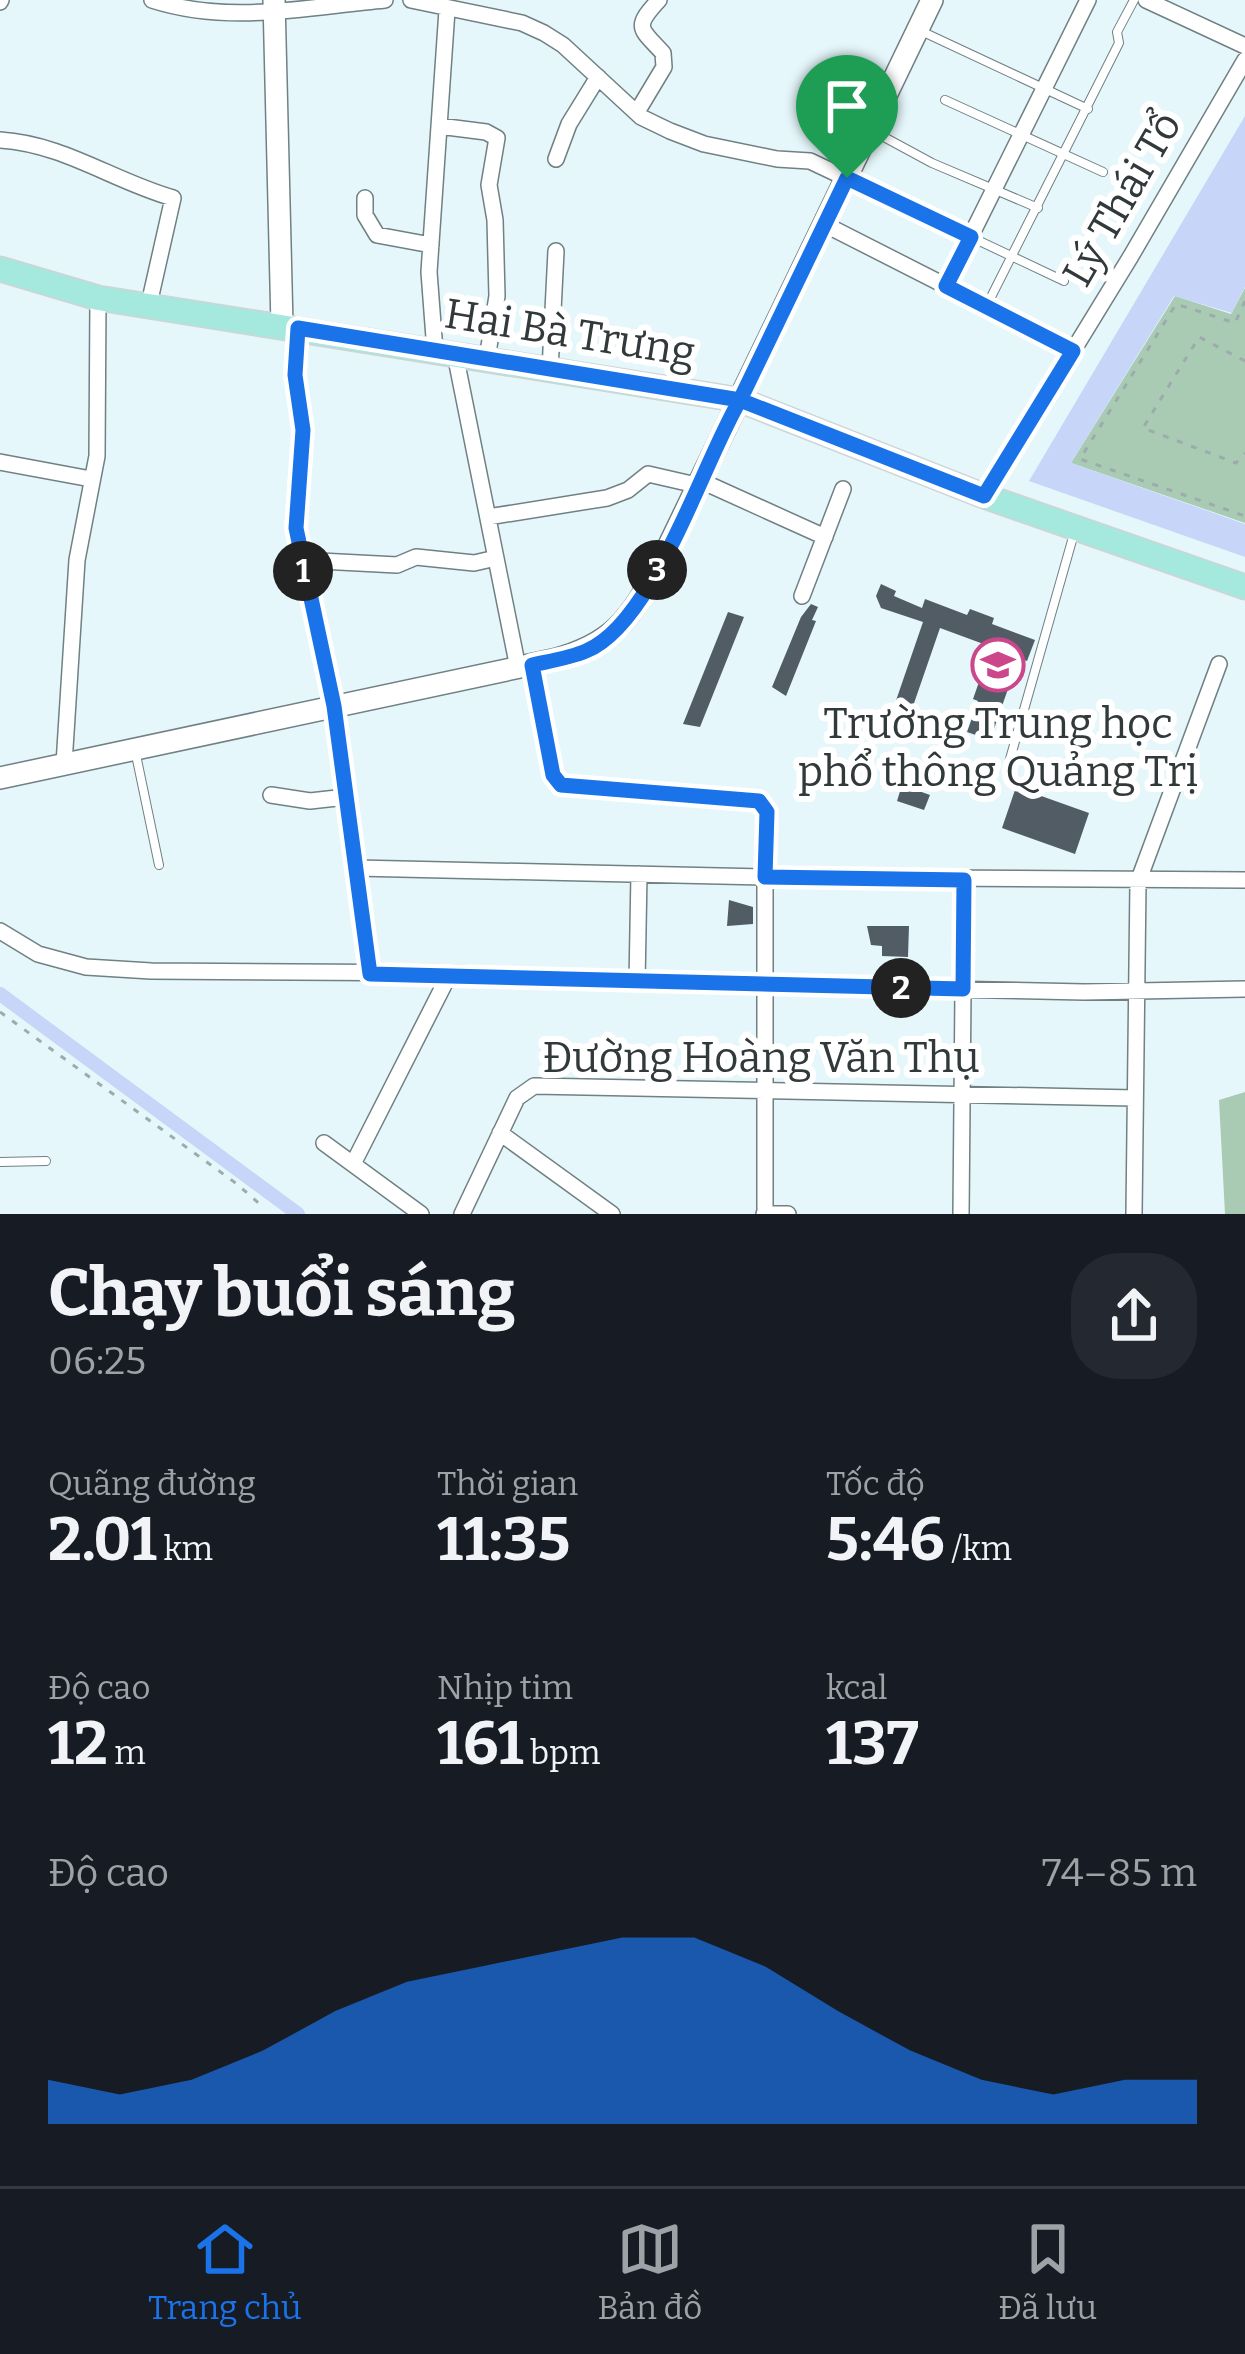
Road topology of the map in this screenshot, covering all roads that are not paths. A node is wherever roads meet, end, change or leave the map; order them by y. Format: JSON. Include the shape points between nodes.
{"nodes":[{"id":1,"x":152,"y":0,"type":"edge"},
{"id":2,"x":385,"y":0,"type":"edge"},
{"id":3,"x":411,"y":0,"type":"edge"},
{"id":4,"x":659,"y":0,"type":"edge"},
{"id":5,"x":932,"y":0,"type":"edge"},
{"id":6,"x":1088,"y":0,"type":"edge"},
{"id":7,"x":1134,"y":0,"type":"edge"},
{"id":8,"x":1158,"y":2,"type":"edge"},
{"id":9,"x":274,"y":6,"type":"edge"},
{"id":10,"x":448,"y":10,"type":"junction"},
{"id":11,"x":918,"y":29,"type":"junction"},
{"id":12,"x":1245,"y":46,"type":"edge"},
{"id":13,"x":1245,"y":60,"type":"edge"},
{"id":14,"x":598,"y":76,"type":"junction"},
{"id":15,"x":1044,"y":88,"type":"junction"},
{"id":16,"x":945,"y":100,"type":"dead end"},
{"id":17,"x":1088,"y":109,"type":"junction"},
{"id":18,"x":637,"y":112,"type":"junction"},
{"id":19,"x":440,"y":126,"type":"junction"},
{"id":20,"x":870,"y":129,"type":"junction"},
{"id":21,"x":1021,"y":135,"type":"junction"},
{"id":22,"x":0,"y":140,"type":"edge"},
{"id":23,"x":1066,"y":155,"type":"junction"},
{"id":24,"x":556,"y":159,"type":"dead end"},
{"id":25,"x":1103,"y":172,"type":"dead end"},
{"id":26,"x":847,"y":178,"type":"junction"},
{"id":27,"x":995,"y":188,"type":"junction"},
{"id":28,"x":364,"y":198,"type":"dead end"},
{"id":29,"x":1038,"y":208,"type":"junction"},
{"id":30,"x":824,"y":224,"type":"junction"},
{"id":31,"x":971,"y":237,"type":"junction"},
{"id":32,"x":431,"y":245,"type":"junction"},
{"id":33,"x":556,"y":251,"type":"dead end"},
{"id":34,"x":1013,"y":256,"type":"junction"},
{"id":35,"x":0,"y":269,"type":"edge"},
{"id":36,"x":1064,"y":281,"type":"dead end"},
{"id":37,"x":946,"y":286,"type":"junction"},
{"id":38,"x":98,"y":298,"type":"junction"},
{"id":39,"x":148,"y":304,"type":"junction"},
{"id":40,"x":986,"y":306,"type":"junction"},
{"id":41,"x":290,"y":326,"type":"junction"},
{"id":42,"x":1073,"y":351,"type":"junction"},
{"id":43,"x":445,"y":352,"type":"junction"},
{"id":44,"x":487,"y":359,"type":"junction"},
{"id":45,"x":550,"y":370,"type":"junction"},
{"id":46,"x":740,"y":400,"type":"junction"},
{"id":47,"x":0,"y":462,"type":"edge"},
{"id":48,"x":92,"y":479,"type":"junction"},
{"id":49,"x":698,"y":483,"type":"junction"},
{"id":50,"x":843,"y":489,"type":"dead end"},
{"id":51,"x":984,"y":496,"type":"junction"},
{"id":52,"x":488,"y":517,"type":"junction"},
{"id":53,"x":1076,"y":528,"type":"junction"},
{"id":54,"x":825,"y":537,"type":"junction"},
{"id":55,"x":496,"y":558,"type":"junction"},
{"id":56,"x":301,"y":560,"type":"junction"},
{"id":57,"x":1245,"y":587,"type":"edge"},
{"id":58,"x":802,"y":596,"type":"dead end"},
{"id":59,"x":1219,"y":664,"type":"dead end"},
{"id":60,"x":525,"y":666,"type":"junction"},
{"id":61,"x":334,"y":706,"type":"junction"},
{"id":62,"x":134,"y":749,"type":"junction"},
{"id":63,"x":64,"y":764,"type":"junction"},
{"id":64,"x":1008,"y":766,"type":"dead end"},
{"id":65,"x":0,"y":778,"type":"edge"},
{"id":66,"x":271,"y":795,"type":"dead end"},
{"id":67,"x":346,"y":797,"type":"junction"},
{"id":68,"x":159,"y":865,"type":"dead end"},
{"id":69,"x":356,"y":868,"type":"junction"},
{"id":70,"x":639,"y":874,"type":"junction"},
{"id":71,"x":765,"y":877,"type":"junction"},
{"id":72,"x":964,"y":880,"type":"junction"},
{"id":73,"x":1245,"y":880,"type":"edge"},
{"id":74,"x":1138,"y":882,"type":"junction"},
{"id":75,"x":0,"y":931,"type":"edge"},
{"id":76,"x":450,"y":973,"type":"junction"},
{"id":77,"x":370,"y":974,"type":"junction"},
{"id":78,"x":638,"y":983,"type":"junction"},
{"id":79,"x":767,"y":986,"type":"junction"},
{"id":80,"x":963,"y":989,"type":"junction"},
{"id":81,"x":1245,"y":989,"type":"edge"},
{"id":82,"x":1138,"y":990,"type":"junction"},
{"id":83,"x":765,"y":1092,"type":"junction"},
{"id":84,"x":962,"y":1096,"type":"junction"},
{"id":85,"x":1135,"y":1098,"type":"junction"},
{"id":86,"x":500,"y":1133,"type":"junction"},
{"id":87,"x":324,"y":1143,"type":"dead end"},
{"id":88,"x":46,"y":1161,"type":"dead end"},
{"id":89,"x":0,"y":1162,"type":"edge"},
{"id":90,"x":353,"y":1164,"type":"junction"},
{"id":91,"x":421,"y":1214,"type":"edge"},
{"id":92,"x":462,"y":1214,"type":"edge"},
{"id":93,"x":613,"y":1214,"type":"edge"},
{"id":94,"x":764,"y":1214,"type":"edge"},
{"id":95,"x":788,"y":1214,"type":"edge"},
{"id":96,"x":961,"y":1214,"type":"edge"},
{"id":97,"x":1134,"y":1214,"type":"edge"}],
"edges":[{"from":1,"to":9,"type":"street","via":[[206,13]]},
{"from":2,"to":9,"type":"street"},
{"from":3,"to":10,"type":"street"},
{"from":4,"to":18,"type":"street","via":[[642,32],[663,53],[664,67]]},
{"from":5,"to":11,"type":"street"},
{"from":6,"to":15,"type":"street"},
{"from":7,"to":17,"type":"lane"},
{"from":8,"to":12,"type":"street"},
{"from":9,"to":41,"type":"street"},
{"from":10,"to":14,"type":"street","via":[[522,23]]},
{"from":10,"to":19,"type":"street"},
{"from":11,"to":15,"type":"lane"},
{"from":11,"to":20,"type":"street"},
{"from":13,"to":42,"type":"street","name":"Lý Thái Tổ"},
{"from":14,"to":18,"type":"street"},
{"from":14,"to":24,"type":"street"},
{"from":15,"to":17,"type":"lane"},
{"from":15,"to":21,"type":"street"},
{"from":16,"to":21,"type":"lane"},
{"from":17,"to":23,"type":"lane"},
{"from":18,"to":26,"type":"street","via":[[704,144],[810,161]]},
{"from":19,"to":32,"type":"street"},
{"from":19,"to":44,"type":"street","via":[[496,138],[489,185],[497,296]]},
{"from":20,"to":26,"type":"street"},
{"from":20,"to":27,"type":"lane"},
{"from":21,"to":23,"type":"lane"},
{"from":21,"to":27,"type":"street"},
{"from":22,"to":39,"type":"street","via":[[72,155],[173,198]]},
{"from":23,"to":25,"type":"lane"},
{"from":23,"to":29,"type":"lane"},
{"from":26,"to":30,"type":"street"},
{"from":26,"to":31,"type":"lane"},
{"from":27,"to":29,"type":"lane"},
{"from":27,"to":31,"type":"street"},
{"from":28,"to":32,"type":"street","via":[[377,236]]},
{"from":29,"to":34,"type":"lane"},
{"from":30,"to":37,"type":"street"},
{"from":30,"to":46,"type":"street"},
{"from":31,"to":34,"type":"lane"},
{"from":31,"to":37,"type":"street"},
{"from":32,"to":43,"type":"street","via":[[430,288]]},
{"from":33,"to":45,"type":"street"},
{"from":34,"to":36,"type":"lane"},
{"from":34,"to":40,"type":"lane"},
{"from":35,"to":38,"type":"main road","name":"Hai Bà Trưng"},
{"from":37,"to":40,"type":"street"},
{"from":38,"to":39,"type":"main road","name":"Hai Bà Trưng"},
{"from":38,"to":48,"type":"street"},
{"from":39,"to":41,"type":"main road","name":"Hai Bà Trưng"},
{"from":40,"to":42,"type":"street"},
{"from":41,"to":43,"type":"main road","name":"Hai Bà Trưng"},
{"from":41,"to":56,"type":"street","via":[[303,430]]},
{"from":42,"to":51,"type":"street","name":"Lý Thái Tổ"},
{"from":43,"to":44,"type":"main road","name":"Hai Bà Trưng"},
{"from":43,"to":52,"type":"street"},
{"from":44,"to":45,"type":"main road","name":"Hai Bà Trưng"},
{"from":45,"to":46,"type":"main road","name":"Hai Bà Trưng"},
{"from":46,"to":49,"type":"street"},
{"from":46,"to":51,"type":"main road","name":"Hai Bà Trưng"},
{"from":47,"to":48,"type":"street"},
{"from":48,"to":63,"type":"street","via":[[77,560]]},
{"from":49,"to":52,"type":"street","via":[[648,474],[607,498]]},
{"from":49,"to":54,"type":"street"},
{"from":49,"to":60,"type":"street","via":[[624,622],[587,651]]},
{"from":50,"to":54,"type":"street"},
{"from":51,"to":53,"type":"main road","name":"Hai Bà Trưng"},
{"from":52,"to":55,"type":"street"},
{"from":53,"to":57,"type":"main road","name":"Hai Bà Trưng"},
{"from":53,"to":64,"type":"lane"},
{"from":54,"to":58,"type":"street"},
{"from":55,"to":56,"type":"street"},
{"from":55,"to":60,"type":"street"},
{"from":56,"to":61,"type":"street"},
{"from":59,"to":74,"type":"street"},
{"from":60,"to":61,"type":"street"},
{"from":60,"to":71,"type":"street","via":[[556,782],[759,801],[767,812]]},
{"from":61,"to":62,"type":"street"},
{"from":61,"to":67,"type":"street"},
{"from":62,"to":63,"type":"street"},
{"from":62,"to":68,"type":"lane"},
{"from":63,"to":65,"type":"street"},
{"from":66,"to":67,"type":"street"},
{"from":67,"to":69,"type":"street"},
{"from":69,"to":70,"type":"street"},
{"from":69,"to":77,"type":"street"},
{"from":70,"to":71,"type":"street"},
{"from":70,"to":78,"type":"street"},
{"from":71,"to":72,"type":"street"},
{"from":71,"to":79,"type":"street"},
{"from":72,"to":74,"type":"street"},
{"from":72,"to":80,"type":"street"},
{"from":73,"to":74,"type":"street"},
{"from":74,"to":82,"type":"street"},
{"from":75,"to":77,"type":"street","via":[[38,954],[86,968]]},
{"from":76,"to":77,"type":"street"},
{"from":76,"to":78,"type":"street"},
{"from":76,"to":90,"type":"street"},
{"from":78,"to":79,"type":"street"},
{"from":79,"to":80,"type":"street"},
{"from":79,"to":83,"type":"street"},
{"from":80,"to":82,"type":"street"},
{"from":80,"to":84,"type":"street"},
{"from":81,"to":82,"type":"street"},
{"from":82,"to":85,"type":"street"},
{"from":83,"to":84,"type":"street","name":"Đường Hoàng Văn Thụ"},
{"from":83,"to":86,"type":"street","name":"Đường Hoàng Văn Thụ","via":[[534,1086],[517,1099]]},
{"from":83,"to":94,"type":"street"},
{"from":84,"to":85,"type":"street","name":"Đường Hoàng Văn Thụ"},
{"from":84,"to":96,"type":"street"},
{"from":85,"to":97,"type":"street"},
{"from":86,"to":92,"type":"street","name":"Đường Hoàng Văn Thụ"},
{"from":86,"to":93,"type":"street"},
{"from":87,"to":90,"type":"street"},
{"from":88,"to":89,"type":"lane"},
{"from":90,"to":91,"type":"street"},
{"from":94,"to":95,"type":"street"}]}
